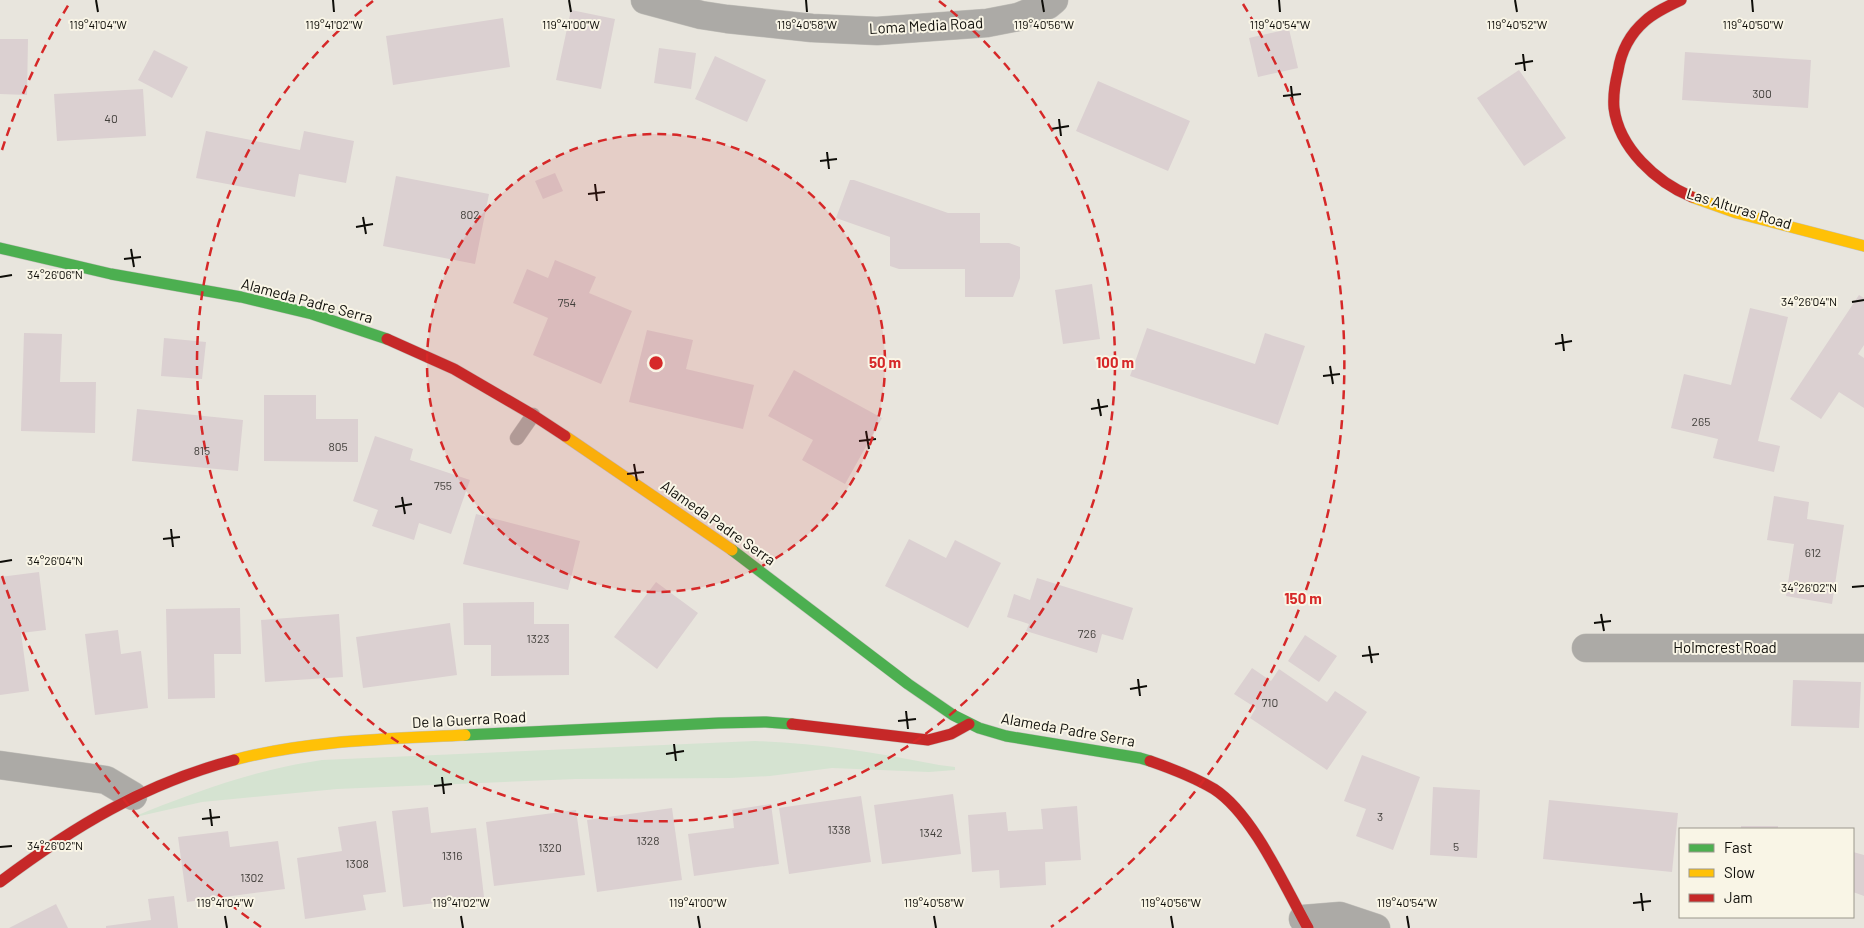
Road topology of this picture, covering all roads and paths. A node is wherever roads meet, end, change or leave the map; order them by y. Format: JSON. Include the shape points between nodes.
{"nodes":[{"id":1,"x":645,"y":0,"type":"edge"},
{"id":2,"x":1054,"y":0,"type":"edge"},
{"id":3,"x":1681,"y":0,"type":"edge"},
{"id":4,"x":1864,"y":246,"type":"edge"},
{"id":5,"x":0,"y":248,"type":"edge"},
{"id":6,"x":533,"y":416,"type":"junction"},
{"id":7,"x":517,"y":438,"type":"dead end"},
{"id":8,"x":1586,"y":648,"type":"dead end"},
{"id":9,"x":1864,"y":648,"type":"edge"},
{"id":10,"x":969,"y":724,"type":"junction"},
{"id":11,"x":0,"y":765,"type":"edge"},
{"id":12,"x":133,"y":796,"type":"junction"},
{"id":13,"x":0,"y":882,"type":"edge"},
{"id":14,"x":1306,"y":924,"type":"edge"},
{"id":15,"x":1376,"y":928,"type":"edge"}],
"edges":[{"from":1,"to":2,"type":"street","name":"Loma Media Road","via":[[727,19],[877,31],[1018,18]]},
{"from":3,"to":4,"type":"street","name":"Las Alturas Road","via":[[1644,20],[1623,50],[1618,67],[1613,100],[1616,118],[1623,135],[1642,162],[1664,182],[1690,196]]},
{"from":5,"to":6,"type":"street","name":"Alameda Padre Serra","via":[[312,314],[408,347],[454,369]]},
{"from":6,"to":7,"type":"lane"},
{"from":6,"to":10,"type":"street","name":"Alameda Padre Serra","via":[[714,537],[908,684]]},
{"from":8,"to":9,"type":"street","name":"Holmcrest Road"},
{"from":10,"to":12,"type":"street","name":"De la Guerra Road","via":[[928,740],[846,728],[756,722],[381,738],[269,752],[214,765]]},
{"from":10,"to":14,"type":"street","name":"Alameda Padre Serra","via":[[1012,737],[1140,758],[1182,772],[1214,790],[1254,831]]},
{"from":11,"to":12,"type":"street","via":[[106,780]]},
{"from":12,"to":13,"type":"street","name":"De la Guerra Road","via":[[83,822]]},
{"from":14,"to":15,"type":"street","via":[[1340,916]]}]}
